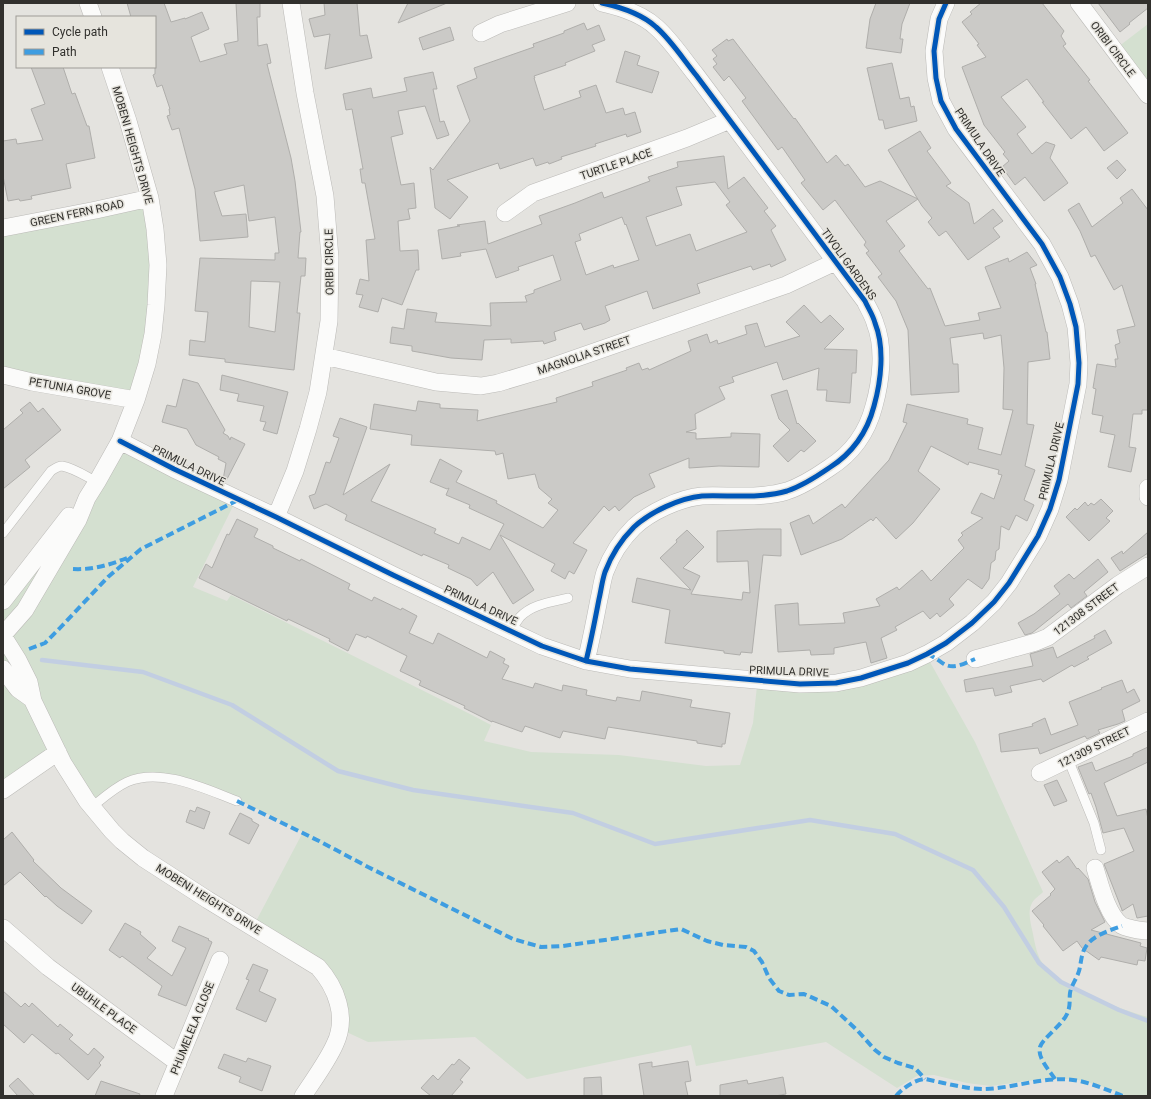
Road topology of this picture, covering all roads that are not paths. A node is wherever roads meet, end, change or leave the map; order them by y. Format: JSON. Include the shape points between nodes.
{"nodes":[{"id":1,"x":88,"y":3,"type":"edge"},
{"id":2,"x":291,"y":3,"type":"edge"},
{"id":3,"x":567,"y":3,"type":"edge"},
{"id":4,"x":602,"y":3,"type":"edge"},
{"id":5,"x":946,"y":3,"type":"edge"},
{"id":6,"x":1079,"y":3,"type":"edge"},
{"id":7,"x":93,"y":16,"type":"edge"},
{"id":8,"x":481,"y":33,"type":"dead end"},
{"id":9,"x":110,"y":68,"type":"edge"},
{"id":10,"x":1148,"y":95,"type":"edge"},
{"id":11,"x":730,"y":120,"type":"junction"},
{"id":12,"x":150,"y":198,"type":"junction"},
{"id":13,"x":505,"y":213,"type":"dead end"},
{"id":14,"x":3,"y":228,"type":"edge"},
{"id":15,"x":835,"y":262,"type":"junction"},
{"id":16,"x":324,"y":356,"type":"junction"},
{"id":17,"x":3,"y":375,"type":"edge"},
{"id":18,"x":136,"y":400,"type":"junction"},
{"id":19,"x":120,"y":441,"type":"junction"},
{"id":20,"x":97,"y":482,"type":"junction"},
{"id":21,"x":1148,"y":488,"type":"edge"},
{"id":22,"x":1148,"y":497,"type":"edge"},
{"id":23,"x":87,"y":498,"type":"junction"},
{"id":24,"x":276,"y":517,"type":"junction"},
{"id":25,"x":3,"y":533,"type":"edge"},
{"id":26,"x":1148,"y":566,"type":"edge"},
{"id":27,"x":568,"y":598,"type":"dead end"},
{"id":28,"x":3,"y":601,"type":"edge"},
{"id":29,"x":511,"y":630,"type":"junction"},
{"id":30,"x":3,"y":635,"type":"edge"},
{"id":31,"x":975,"y":659,"type":"dead end"},
{"id":32,"x":586,"y":661,"type":"junction"},
{"id":33,"x":3,"y":668,"type":"edge"},
{"id":34,"x":32,"y":700,"type":"junction"},
{"id":35,"x":1148,"y":721,"type":"edge"},
{"id":36,"x":58,"y":752,"type":"junction"},
{"id":37,"x":1068,"y":759,"type":"junction"},
{"id":38,"x":1040,"y":773,"type":"dead end"},
{"id":39,"x":3,"y":790,"type":"edge"},
{"id":40,"x":237,"y":801,"type":"dead end"},
{"id":41,"x":92,"y":807,"type":"junction"},
{"id":42,"x":1101,"y":850,"type":"dead end"},
{"id":43,"x":1095,"y":868,"type":"dead end"},
{"id":44,"x":3,"y":928,"type":"edge"},
{"id":45,"x":1148,"y":931,"type":"edge"},
{"id":46,"x":220,"y":960,"type":"dead end"},
{"id":47,"x":178,"y":1063,"type":"junction"},
{"id":48,"x":164,"y":1096,"type":"edge"},
{"id":49,"x":303,"y":1096,"type":"edge"}],
"edges":[{"from":1,"to":7,"type":"street"},
{"from":2,"to":16,"type":"street","name":"ORIBI CIRCLE","via":[[328,226],[329,321]]},
{"from":3,"to":8,"type":"street","via":[[500,24]]},
{"from":4,"to":11,"type":"street","name":"TIVOLI GARDENS","via":[[626,10],[656,26]]},
{"from":5,"to":32,"type":"street","name":"PRIMULA DRIVE","via":[[939,19],[934,51],[941,101],[968,146],[1042,244],[1060,277],[1076,327],[1078,384],[1059,480],[1038,536],[994,602],[972,623],[927,654],[861,678],[836,683],[800,684],[630,669]]},
{"from":6,"to":10,"type":"street","name":"ORIBI CIRCLE"},
{"from":9,"to":12,"type":"street","name":"MOBENI HEIGHTS DRIVE"},
{"from":11,"to":13,"type":"street","name":"TURTLE PLACE","via":[[533,193]]},
{"from":11,"to":15,"type":"street","name":"TIVOLI GARDENS"},
{"from":12,"to":14,"type":"street","name":"GREEN FERN ROAD"},
{"from":12,"to":18,"type":"street","name":"MOBENI HEIGHTS DRIVE","via":[[157,245],[156,305],[147,364]]},
{"from":15,"to":16,"type":"street","name":"MAGNOLIA STREET","via":[[786,285],[498,383],[481,386],[436,382]]},
{"from":15,"to":32,"type":"street","name":"TIVOLI GARDENS","via":[[865,301],[876,323],[881,351],[878,393],[872,414],[860,439],[838,463],[805,484],[786,491],[756,496],[701,496],[682,500],[642,520],[620,544],[605,573]]},
{"from":16,"to":24,"type":"street","name":"ORIBI CIRCLE","via":[[308,429],[295,472]]},
{"from":17,"to":18,"type":"street","name":"PETUNIA GROVE"},
{"from":18,"to":19,"type":"street","name":"MOBENI HEIGHTS DRIVE"},
{"from":19,"to":20,"type":"street","name":"MOBENI HEIGHTS DRIVE"},
{"from":19,"to":24,"type":"street","name":"PRIMULA DRIVE"},
{"from":20,"to":23,"type":"street","name":"MOBENI HEIGHTS DRIVE"},
{"from":20,"to":25,"type":"lane","via":[[72,469],[61,466],[55,468]]},
{"from":21,"to":22,"type":"street"},
{"from":23,"to":28,"type":"street","name":"MOBENI HEIGHTS DRIVE","via":[[59,528]]},
{"from":23,"to":30,"type":"street","name":"MOBENI HEIGHTS DRIVE","via":[[78,520],[25,610]]},
{"from":24,"to":29,"type":"street","name":"PRIMULA DRIVE"},
{"from":26,"to":31,"type":"street","name":"121308 STREET","via":[[1048,637]]},
{"from":27,"to":29,"type":"lane","via":[[536,606],[520,617]]},
{"from":29,"to":32,"type":"street","name":"PRIMULA DRIVE","via":[[542,646]]},
{"from":30,"to":34,"type":"street","name":"MOBENI HEIGHTS DRIVE","via":[[29,682]]},
{"from":33,"to":34,"type":"street","name":"MOBENI HEIGHTS DRIVE","via":[[18,689]]},
{"from":34,"to":36,"type":"street","name":"MOBENI HEIGHTS DRIVE"},
{"from":35,"to":37,"type":"street","name":"121309 STREET"},
{"from":36,"to":39,"type":"street"},
{"from":36,"to":41,"type":"street","name":"MOBENI HEIGHTS DRIVE","via":[[76,785]]},
{"from":37,"to":38,"type":"street","name":"121309 STREET"},
{"from":37,"to":42,"type":"lane","via":[[1094,822]]},
{"from":40,"to":41,"type":"lane","via":[[196,785],[158,776],[142,777],[128,782],[114,789]]},
{"from":41,"to":49,"type":"street","name":"MOBENI HEIGHTS DRIVE","via":[[122,841],[143,858],[318,967],[326,976],[339,1008],[340,1030],[336,1043]]},
{"from":43,"to":45,"type":"street","via":[[1106,903],[1116,920],[1122,926]]},
{"from":44,"to":47,"type":"street","name":"UBUHLE PLACE","via":[[54,971]]},
{"from":46,"to":47,"type":"street","name":"PHUMELELA CLOSE"},
{"from":47,"to":48,"type":"street","name":"PHUMELELA CLOSE"}]}
